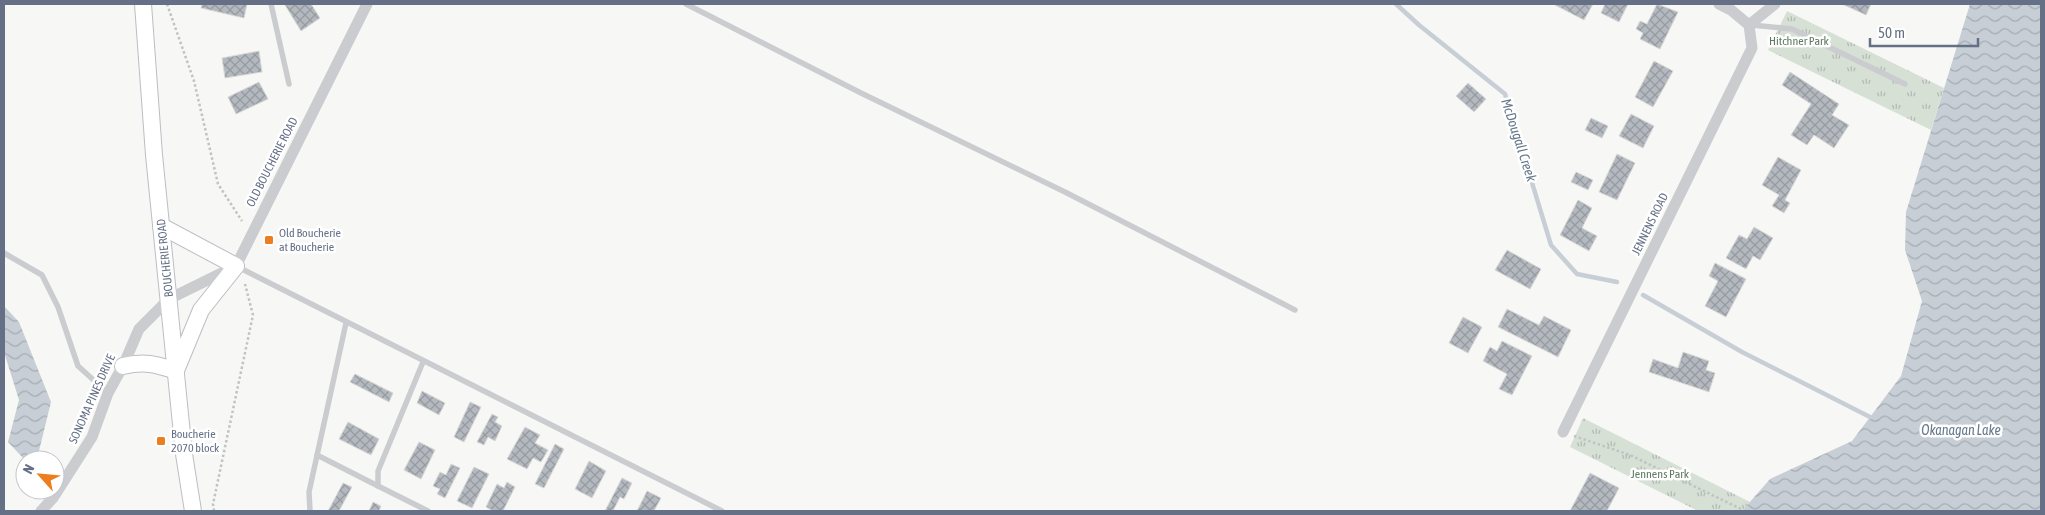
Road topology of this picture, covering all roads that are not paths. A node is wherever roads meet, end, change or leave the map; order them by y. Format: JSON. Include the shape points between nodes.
{"nodes":[{"id":1,"x":143,"y":4,"type":"edge"},
{"id":2,"x":271,"y":4,"type":"edge"},
{"id":3,"x":367,"y":4,"type":"edge"},
{"id":4,"x":686,"y":4,"type":"edge"},
{"id":5,"x":1719,"y":4,"type":"edge"},
{"id":6,"x":1775,"y":4,"type":"edge"},
{"id":7,"x":1749,"y":25,"type":"junction"},
{"id":8,"x":289,"y":84,"type":"dead end"},
{"id":9,"x":1905,"y":84,"type":"dead end"},
{"id":10,"x":161,"y":226,"type":"junction"},
{"id":11,"x":4,"y":253,"type":"edge"},
{"id":12,"x":236,"y":266,"type":"junction"},
{"id":13,"x":169,"y":299,"type":"junction"},
{"id":14,"x":1295,"y":310,"type":"dead end"},
{"id":15,"x":346,"y":322,"type":"junction"},
{"id":16,"x":423,"y":362,"type":"junction"},
{"id":17,"x":123,"y":366,"type":"junction"},
{"id":18,"x":176,"y":371,"type":"junction"},
{"id":19,"x":108,"y":393,"type":"junction"},
{"id":20,"x":1563,"y":432,"type":"road end"},
{"id":21,"x":317,"y":456,"type":"junction"},
{"id":22,"x":378,"y":486,"type":"junction"},
{"id":23,"x":41,"y":511,"type":"edge"},
{"id":24,"x":193,"y":511,"type":"edge"},
{"id":25,"x":310,"y":511,"type":"edge"},
{"id":26,"x":428,"y":511,"type":"edge"},
{"id":27,"x":722,"y":511,"type":"edge"}],
"edges":[{"from":1,"to":10,"type":"main road","name":"BOUCHERIE ROAD"},
{"from":2,"to":8,"type":"lane"},
{"from":3,"to":12,"type":"street","name":"OLD BOUCHERIE ROAD"},
{"from":4,"to":14,"type":"lane"},
{"from":5,"to":7,"type":"street"},
{"from":6,"to":7,"type":"street"},
{"from":7,"to":9,"type":"lane","via":[[1792,29]]},
{"from":7,"to":20,"type":"street","name":"JENNENS ROAD","via":[[1752,48]]},
{"from":10,"to":12,"type":"main road"},
{"from":10,"to":13,"type":"main road","name":"BOUCHERIE ROAD"},
{"from":11,"to":19,"type":"lane","via":[[42,276],[58,307],[78,366]]},
{"from":12,"to":13,"type":"street"},
{"from":12,"to":15,"type":"lane"},
{"from":12,"to":18,"type":"main road","via":[[201,310]]},
{"from":13,"to":17,"type":"street","name":"SONOMA PINES DRIVE","via":[[139,328]]},
{"from":13,"to":18,"type":"main road","name":"BOUCHERIE ROAD"},
{"from":15,"to":16,"type":"lane"},
{"from":15,"to":21,"type":"lane"},
{"from":16,"to":22,"type":"lane","via":[[378,471]]},
{"from":16,"to":27,"type":"lane"},
{"from":17,"to":18,"type":"main road","via":[[139,362],[158,364]]},
{"from":17,"to":19,"type":"street","name":"SONOMA PINES DRIVE"},
{"from":18,"to":24,"type":"main road","name":"BOUCHERIE ROAD"},
{"from":19,"to":23,"type":"street","name":"SONOMA PINES DRIVE","via":[[92,437]]},
{"from":21,"to":22,"type":"lane"},
{"from":21,"to":25,"type":"lane","via":[[309,492]]},
{"from":22,"to":26,"type":"lane"}]}
